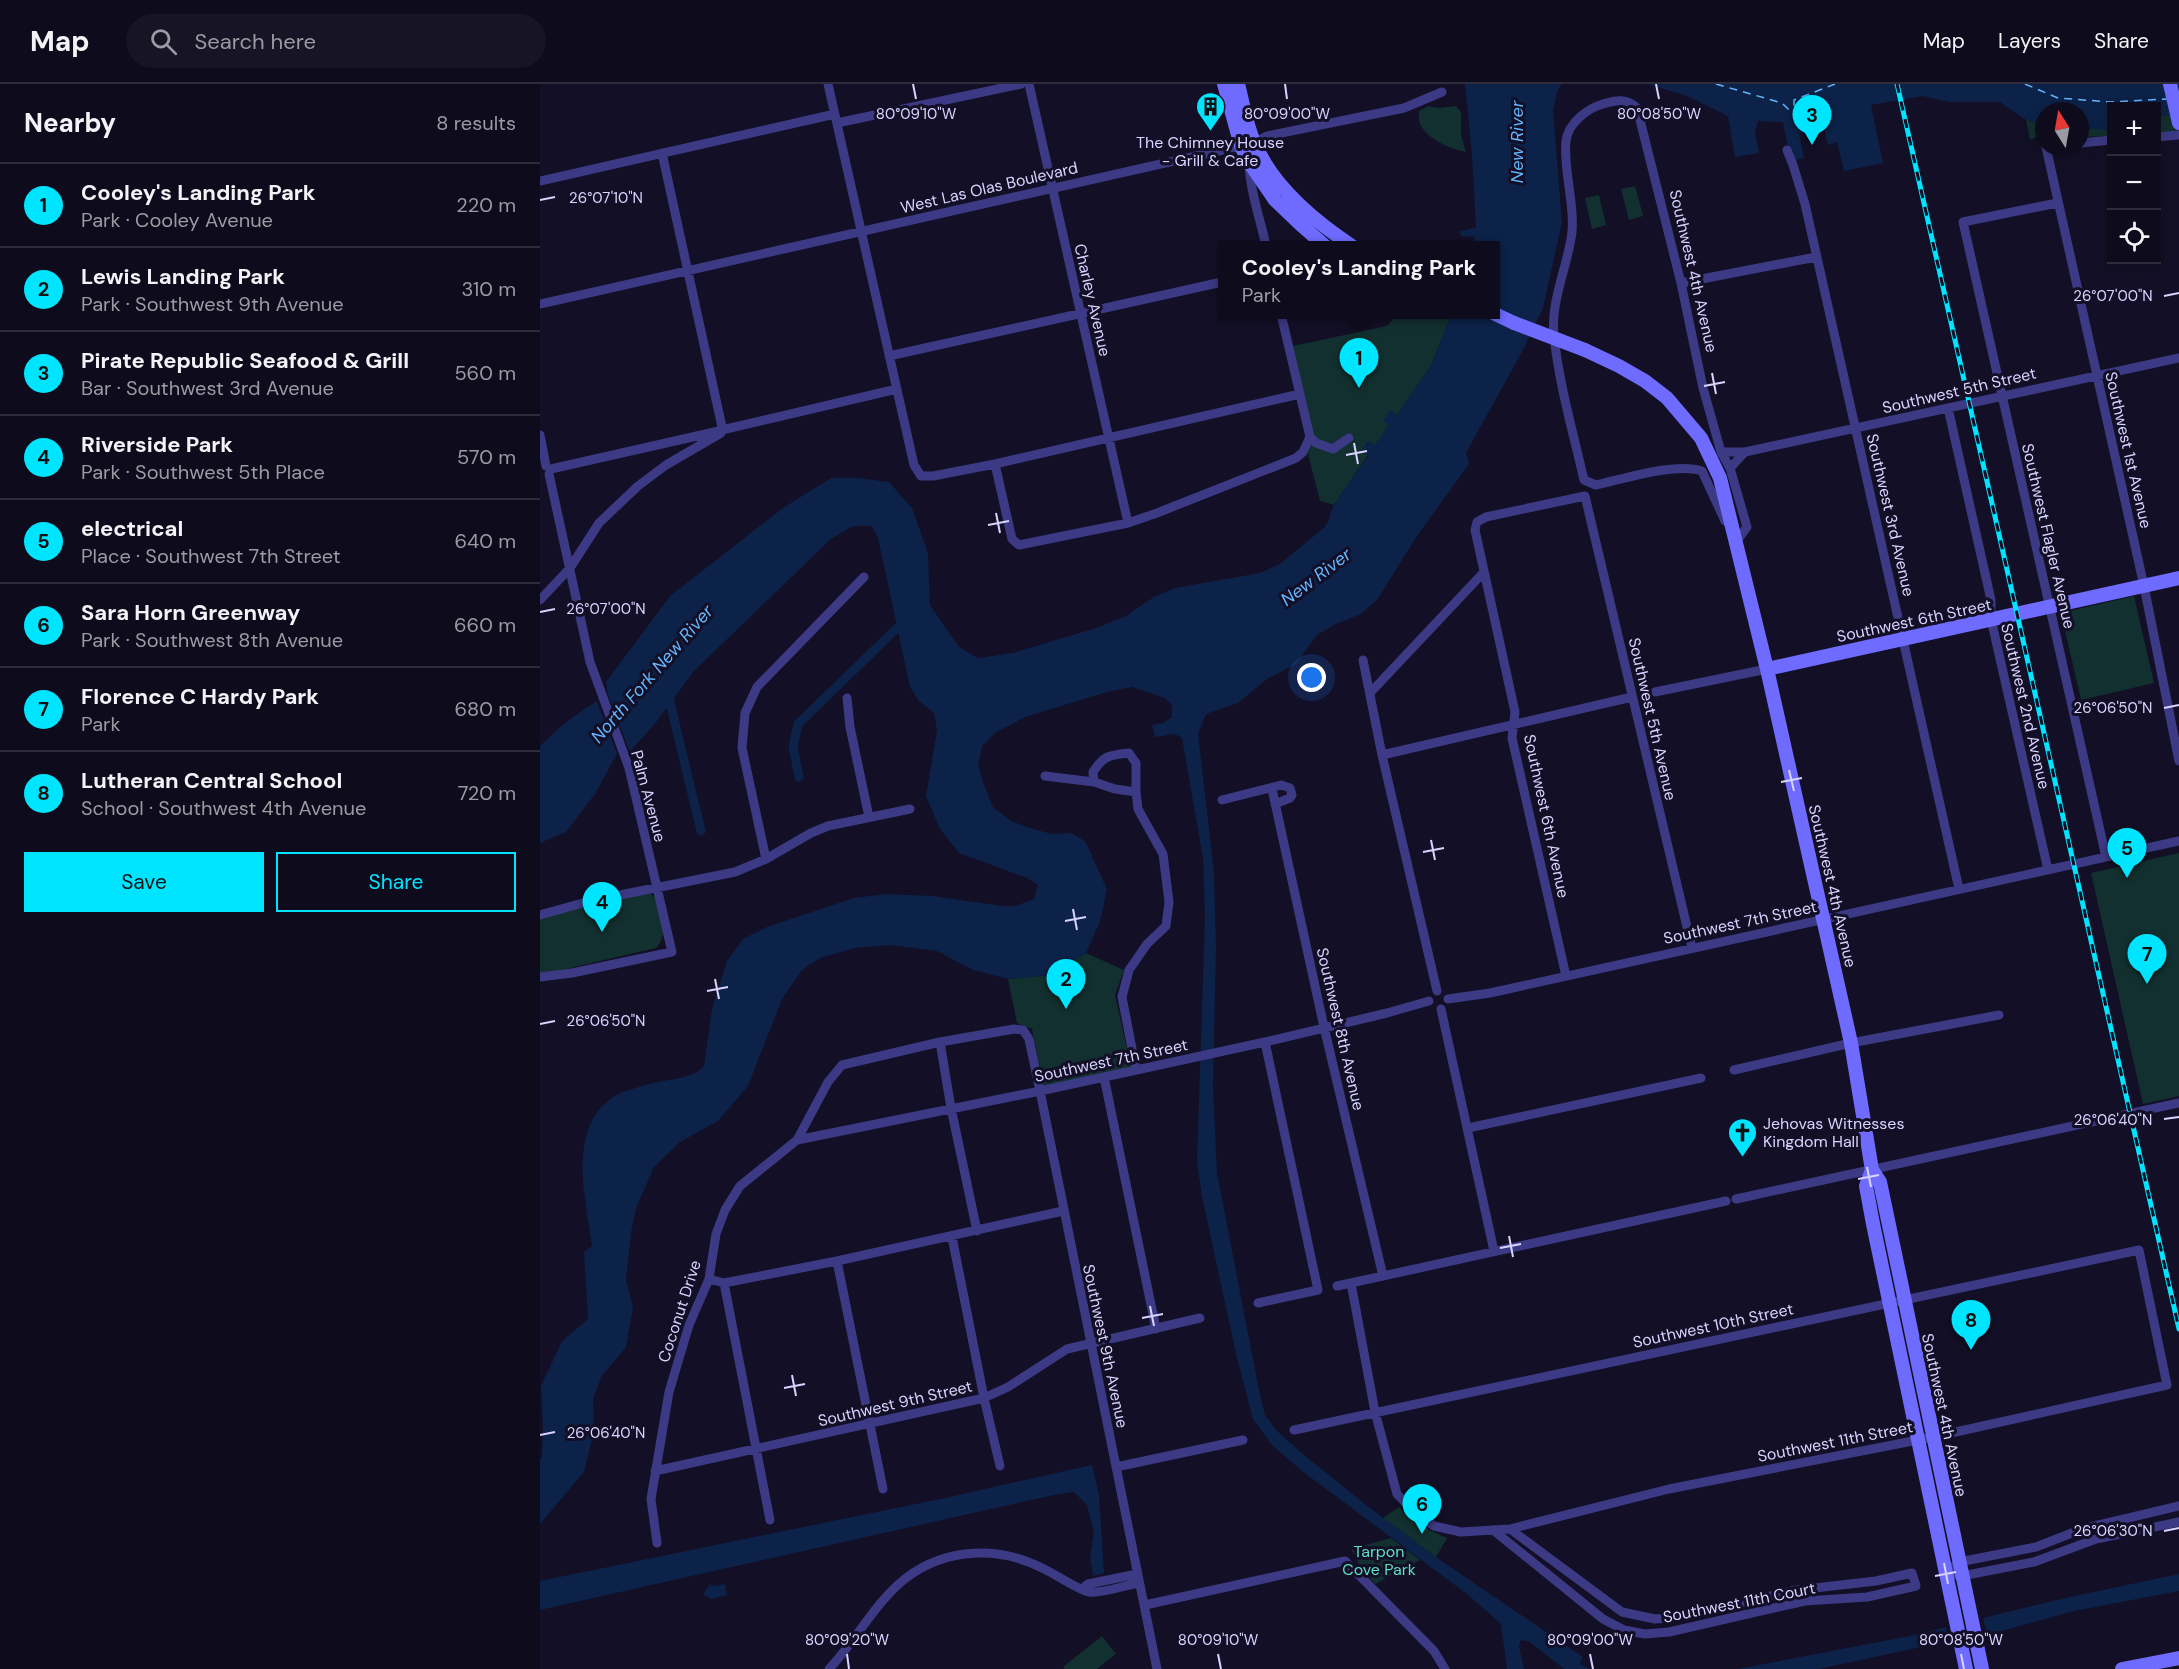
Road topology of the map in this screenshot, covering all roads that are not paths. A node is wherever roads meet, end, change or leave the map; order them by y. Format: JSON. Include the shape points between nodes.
{"nodes":[{"id":1,"x":828,"y":84,"type":"edge"},
{"id":2,"x":1021,"y":84,"type":"edge"},
{"id":3,"x":1029,"y":84,"type":"edge"},
{"id":4,"x":1224,"y":84,"type":"edge"},
{"id":5,"x":1238,"y":84,"type":"edge"},
{"id":6,"x":2170,"y":84,"type":"edge"},
{"id":7,"x":1442,"y":92,"type":"dead end"},
{"id":8,"x":836,"y":119,"type":"junction"},
{"id":9,"x":2179,"y":123,"type":"edge"},
{"id":10,"x":2179,"y":135,"type":"edge"},
{"id":11,"x":2161,"y":136,"type":"edge"},
{"id":12,"x":2107,"y":140,"type":"edge"},
{"id":13,"x":2089,"y":142,"type":"edge"},
{"id":14,"x":1248,"y":144,"type":"junction"},
{"id":15,"x":1787,"y":150,"type":"dead end"},
{"id":16,"x":662,"y":153,"type":"junction"},
{"id":17,"x":2048,"y":156,"type":"edge"},
{"id":18,"x":1250,"y":162,"type":"junction"},
{"id":19,"x":540,"y":181,"type":"edge"},
{"id":20,"x":1052,"y":188,"type":"junction"},
{"id":21,"x":2057,"y":203,"type":"junction"},
{"id":22,"x":862,"y":231,"type":"junction"},
{"id":23,"x":1265,"y":241,"type":"edge"},
{"id":24,"x":1320,"y":241,"type":"edge"},
{"id":25,"x":1345,"y":241,"type":"edge"},
{"id":26,"x":1816,"y":257,"type":"junction"},
{"id":27,"x":688,"y":271,"type":"junction"},
{"id":28,"x":1218,"y":283,"type":"edge"},
{"id":29,"x":1681,"y":283,"type":"junction"},
{"id":30,"x":540,"y":304,"type":"edge"},
{"id":31,"x":1080,"y":313,"type":"junction"},
{"id":32,"x":1500,"y":317,"type":"edge"},
{"id":33,"x":1282,"y":319,"type":"edge"},
{"id":34,"x":890,"y":356,"type":"junction"},
{"id":35,"x":2179,"y":358,"type":"edge"},
{"id":36,"x":2097,"y":375,"type":"junction"},
{"id":37,"x":897,"y":388,"type":"junction"},
{"id":38,"x":1300,"y":394,"type":"junction"},
{"id":39,"x":2001,"y":396,"type":"junction"},
{"id":40,"x":1948,"y":408,"type":"junction"},
{"id":41,"x":1855,"y":429,"type":"junction"},
{"id":42,"x":722,"y":430,"type":"junction"},
{"id":43,"x":540,"y":435,"type":"edge"},
{"id":44,"x":1310,"y":437,"type":"junction"},
{"id":45,"x":1349,"y":438,"type":"dead end"},
{"id":46,"x":1108,"y":439,"type":"junction"},
{"id":47,"x":1722,"y":452,"type":"junction"},
{"id":48,"x":1745,"y":452,"type":"junction"},
{"id":49,"x":995,"y":464,"type":"junction"},
{"id":50,"x":1730,"y":468,"type":"junction"},
{"id":51,"x":546,"y":471,"type":"edge"},
{"id":52,"x":1478,"y":522,"type":"joint"},
{"id":53,"x":1128,"y":523,"type":"junction"},
{"id":54,"x":1732,"y":525,"type":"junction"},
{"id":55,"x":1736,"y":542,"type":"junction"},
{"id":56,"x":570,"y":568,"type":"junction"},
{"id":57,"x":1485,"y":572,"type":"junction"},
{"id":58,"x":864,"y":577,"type":"dead end"},
{"id":59,"x":2179,"y":578,"type":"edge"},
{"id":60,"x":2144,"y":586,"type":"junction"},
{"id":61,"x":540,"y":600,"type":"edge"},
{"id":62,"x":2051,"y":607,"type":"junction"},
{"id":63,"x":1991,"y":619,"type":"junction"},
{"id":64,"x":1904,"y":639,"type":"junction"},
{"id":65,"x":1363,"y":660,"type":"dead end"},
{"id":66,"x":1767,"y":669,"type":"junction"},
{"id":67,"x":1655,"y":692,"type":"dead end"},
{"id":68,"x":1370,"y":693,"type":"junction"},
{"id":69,"x":1632,"y":697,"type":"junction"},
{"id":70,"x":847,"y":698,"type":"dead end"},
{"id":71,"x":1514,"y":724,"type":"junction"},
{"id":72,"x":1382,"y":755,"type":"junction"},
{"id":73,"x":2179,"y":761,"type":"edge"},
{"id":74,"x":1045,"y":776,"type":"dead end"},
{"id":75,"x":1094,"y":782,"type":"junction"},
{"id":76,"x":1272,"y":789,"type":"junction"},
{"id":77,"x":1136,"y":792,"type":"junction"},
{"id":78,"x":1222,"y":800,"type":"dead end"},
{"id":79,"x":1275,"y":804,"type":"junction"},
{"id":80,"x":910,"y":809,"type":"dead end"},
{"id":81,"x":869,"y":817,"type":"junction"},
{"id":82,"x":2179,"y":841,"type":"edge"},
{"id":83,"x":2106,"y":857,"type":"junction"},
{"id":84,"x":766,"y":859,"type":"junction"},
{"id":85,"x":2048,"y":870,"type":"junction"},
{"id":86,"x":658,"y":887,"type":"junction"},
{"id":87,"x":1959,"y":889,"type":"junction"},
{"id":88,"x":540,"y":915,"type":"edge"},
{"id":89,"x":1824,"y":920,"type":"junction"},
{"id":90,"x":1692,"y":948,"type":"junction"},
{"id":91,"x":1566,"y":976,"type":"junction"},
{"id":92,"x":540,"y":977,"type":"edge"},
{"id":93,"x":1437,"y":991,"type":"junction"},
{"id":94,"x":1448,"y":999,"type":"junction"},
{"id":95,"x":1430,"y":1001,"type":"junction"},
{"id":96,"x":1441,"y":1009,"type":"junction"},
{"id":97,"x":1999,"y":1015,"type":"dead end"},
{"id":98,"x":1324,"y":1027,"type":"junction"},
{"id":99,"x":1023,"y":1030,"type":"joint"},
{"id":100,"x":940,"y":1042,"type":"junction"},
{"id":101,"x":1265,"y":1042,"type":"junction"},
{"id":102,"x":1851,"y":1043,"type":"junction"},
{"id":103,"x":1136,"y":1069,"type":"junction"},
{"id":104,"x":1734,"y":1070,"type":"dead end"},
{"id":105,"x":1104,"y":1077,"type":"junction"},
{"id":106,"x":1701,"y":1078,"type":"dead end"},
{"id":107,"x":1040,"y":1091,"type":"junction"},
{"id":108,"x":2179,"y":1103,"type":"edge"},
{"id":109,"x":951,"y":1108,"type":"junction"},
{"id":110,"x":1467,"y":1128,"type":"junction"},
{"id":111,"x":796,"y":1140,"type":"junction"},
{"id":112,"x":1872,"y":1170,"type":"junction"},
{"id":113,"x":1063,"y":1211,"type":"junction"},
{"id":114,"x":977,"y":1231,"type":"junction"},
{"id":115,"x":952,"y":1237,"type":"junction"},
{"id":116,"x":1494,"y":1251,"type":"junction"},
{"id":117,"x":837,"y":1261,"type":"junction"},
{"id":118,"x":1383,"y":1275,"type":"junction"},
{"id":119,"x":709,"y":1279,"type":"junction"},
{"id":120,"x":724,"y":1283,"type":"junction"},
{"id":121,"x":1351,"y":1283,"type":"junction"},
{"id":122,"x":1337,"y":1286,"type":"dead end"},
{"id":123,"x":1904,"y":1300,"type":"junction"},
{"id":124,"x":1258,"y":1303,"type":"dead end"},
{"id":125,"x":1888,"y":1303,"type":"junction"},
{"id":126,"x":1200,"y":1318,"type":"dead end"},
{"id":127,"x":1156,"y":1329,"type":"junction"},
{"id":128,"x":1091,"y":1343,"type":"junction"},
{"id":129,"x":2167,"y":1385,"type":"joint"},
{"id":130,"x":984,"y":1398,"type":"junction"},
{"id":131,"x":1375,"y":1412,"type":"junction"},
{"id":132,"x":871,"y":1424,"type":"junction"},
{"id":133,"x":1294,"y":1430,"type":"dead end"},
{"id":134,"x":1933,"y":1437,"type":"junction"},
{"id":135,"x":1243,"y":1440,"type":"dead end"},
{"id":136,"x":1917,"y":1440,"type":"junction"},
{"id":137,"x":758,"y":1448,"type":"junction"},
{"id":138,"x":1000,"y":1466,"type":"dead end"},
{"id":139,"x":1116,"y":1467,"type":"junction"},
{"id":140,"x":655,"y":1471,"type":"junction"},
{"id":141,"x":883,"y":1489,"type":"dead end"},
{"id":142,"x":2179,"y":1506,"type":"edge"},
{"id":143,"x":770,"y":1520,"type":"dead end"},
{"id":144,"x":2179,"y":1522,"type":"edge"},
{"id":145,"x":1510,"y":1529,"type":"junction"},
{"id":146,"x":1493,"y":1530,"type":"junction"},
{"id":147,"x":657,"y":1543,"type":"dead end"},
{"id":148,"x":1959,"y":1562,"type":"junction"},
{"id":149,"x":1945,"y":1573,"type":"junction"},
{"id":150,"x":1962,"y":1576,"type":"junction"},
{"id":151,"x":1138,"y":1578,"type":"junction"},
{"id":152,"x":1144,"y":1605,"type":"junction"},
{"id":153,"x":1694,"y":1613,"type":"junction"},
{"id":154,"x":1697,"y":1626,"type":"junction"},
{"id":155,"x":2179,"y":1658,"type":"edge"},
{"id":156,"x":829,"y":1669,"type":"edge"},
{"id":157,"x":1157,"y":1669,"type":"edge"},
{"id":158,"x":1446,"y":1669,"type":"edge"},
{"id":159,"x":1966,"y":1669,"type":"edge"},
{"id":160,"x":1982,"y":1669,"type":"edge"},
{"id":161,"x":2122,"y":1669,"type":"edge"}],
"edges":[{"from":1,"to":8,"type":"street"},
{"from":2,"to":8,"type":"street"},
{"from":3,"to":20,"type":"street","name":"Charley Avenue"},
{"from":4,"to":14,"type":"main road"},
{"from":5,"to":14,"type":"main road"},
{"from":6,"to":9,"type":"main road"},
{"from":7,"to":14,"type":"street","name":"West Las Olas Boulevard","via":[[1404,108],[1267,136]]},
{"from":8,"to":16,"type":"street"},
{"from":8,"to":22,"type":"street"},
{"from":10,"to":11,"type":"street"},
{"from":12,"to":13,"type":"street"},
{"from":14,"to":18,"type":"main road"},
{"from":14,"to":20,"type":"street","name":"West Las Olas Boulevard"},
{"from":14,"to":25,"type":"main road","via":[[1295,200]]},
{"from":15,"to":26,"type":"street","name":"Southwest 3rd Avenue","via":[[1805,204]]},
{"from":16,"to":19,"type":"street"},
{"from":16,"to":27,"type":"street"},
{"from":17,"to":21,"type":"street","name":"Southwest 1st Avenue"},
{"from":18,"to":23,"type":"street","via":[[1250,183]]},
{"from":18,"to":24,"type":"main road","via":[[1275,200]]},
{"from":20,"to":22,"type":"street","name":"West Las Olas Boulevard"},
{"from":20,"to":31,"type":"street","name":"Charley Avenue"},
{"from":21,"to":36,"type":"street","name":"Southwest 1st Avenue"},
{"from":21,"to":39,"type":"street","name":"Southwest Flagler Avenue","via":[[1963,222]]},
{"from":22,"to":27,"type":"street","name":"West Las Olas Boulevard"},
{"from":22,"to":34,"type":"street"},
{"from":26,"to":29,"type":"street"},
{"from":26,"to":41,"type":"street","name":"Southwest 3rd Avenue"},
{"from":27,"to":30,"type":"street","name":"West Las Olas Boulevard"},
{"from":27,"to":42,"type":"street"},
{"from":28,"to":31,"type":"street"},
{"from":29,"to":47,"type":"street","name":"Southwest 4th Avenue"},
{"from":29,"to":54,"type":"street","name":"Southwest 4th Avenue","via":[[1637,108],[1624,100],[1595,106],[1577,119],[1566,139],[1572,231],[1553,318],[1584,480],[1596,485],[1694,468],[1702,471],[1725,521]]},
{"from":31,"to":34,"type":"street"},
{"from":31,"to":46,"type":"street","name":"Charley Avenue"},
{"from":32,"to":54,"type":"main road","name":"Southwest 4th Avenue","bridge":true,"via":[[1619,366],[1667,398],[1701,438],[1712,458]]},
{"from":33,"to":38,"type":"street"},
{"from":34,"to":37,"type":"street"},
{"from":35,"to":36,"type":"street","name":"Southwest 5th Street"},
{"from":36,"to":39,"type":"street","name":"Southwest 5th Street"},
{"from":36,"to":60,"type":"street","name":"Southwest 1st Avenue"},
{"from":37,"to":42,"type":"street"},
{"from":37,"to":49,"type":"street","via":[[914,465],[921,476]]},
{"from":38,"to":44,"type":"street"},
{"from":38,"to":46,"type":"street"},
{"from":39,"to":40,"type":"street","name":"Southwest 5th Street"},
{"from":39,"to":62,"type":"street","name":"Southwest Flagler Avenue"},
{"from":40,"to":41,"type":"street","name":"Southwest 5th Street"},
{"from":40,"to":63,"type":"street","name":"Southwest 2nd Avenue","via":[[1992,600]]},
{"from":41,"to":48,"type":"street","name":"Southwest 5th Street"},
{"from":41,"to":64,"type":"street","name":"Southwest 3rd Avenue"},
{"from":42,"to":51,"type":"street"},
{"from":42,"to":56,"type":"street","via":[[638,486],[599,524]]},
{"from":43,"to":51,"type":"street","name":"Palm Avenue"},
{"from":44,"to":45,"type":"street","via":[[1333,449]]},
{"from":44,"to":53,"type":"street","via":[[1296,458]]},
{"from":46,"to":49,"type":"street"},
{"from":46,"to":53,"type":"street","name":"Charley Avenue"},
{"from":47,"to":48,"type":"street","name":"Southwest 5th Street"},
{"from":47,"to":50,"type":"street","name":"Southwest 4th Avenue"},
{"from":48,"to":50,"type":"street"},
{"from":49,"to":53,"type":"street","via":[[1012,538],[1018,545]]},
{"from":50,"to":55,"type":"street","name":"Southwest 4th Avenue","via":[[1747,527]]},
{"from":51,"to":56,"type":"street","name":"Palm Avenue"},
{"from":52,"to":57,"type":"street","name":"Southwest 6th Avenue","via":[[1475,530]]},
{"from":52,"to":69,"type":"street","name":"Southwest 5th Avenue","via":[[1585,496]]},
{"from":54,"to":55,"type":"main road","name":"Southwest 4th Avenue"},
{"from":55,"to":66,"type":"main road","name":"Southwest 4th Avenue"},
{"from":56,"to":61,"type":"street"},
{"from":56,"to":86,"type":"street","name":"Palm Avenue","via":[[590,662],[629,768]]},
{"from":57,"to":68,"type":"street"},
{"from":57,"to":71,"type":"street","name":"Southwest 6th Avenue","via":[[1515,712]]},
{"from":58,"to":84,"type":"street","via":[[757,687],[745,713],[742,748]]},
{"from":59,"to":60,"type":"main road","name":"Southwest 6th Street"},
{"from":60,"to":62,"type":"main road","name":"Southwest 6th Street"},
{"from":60,"to":73,"type":"street","name":"Southwest 1st Avenue"},
{"from":62,"to":63,"type":"main road","name":"Southwest 6th Street"},
{"from":62,"to":83,"type":"street","name":"Southwest Flagler Avenue"},
{"from":63,"to":64,"type":"main road","name":"Southwest 6th Street"},
{"from":63,"to":85,"type":"street","name":"Southwest 2nd Avenue"},
{"from":64,"to":66,"type":"main road","name":"Southwest 6th Street"},
{"from":64,"to":87,"type":"street","name":"Southwest 3rd Avenue"},
{"from":65,"to":68,"type":"street"},
{"from":66,"to":67,"type":"street","name":"Southwest 6th Street"},
{"from":66,"to":89,"type":"main road","name":"Southwest 4th Avenue"},
{"from":68,"to":72,"type":"street"},
{"from":69,"to":71,"type":"street"},
{"from":69,"to":90,"type":"street","name":"Southwest 5th Avenue"},
{"from":70,"to":81,"type":"street"},
{"from":71,"to":72,"type":"street"},
{"from":71,"to":91,"type":"street","name":"Southwest 6th Avenue","via":[[1512,738]]},
{"from":72,"to":93,"type":"street"},
{"from":74,"to":75,"type":"street"},
{"from":75,"to":77,"type":"street"},
{"from":75,"to":77,"type":"street","via":[[1093,772],[1101,760],[1129,753],[1137,763]]},
{"from":76,"to":78,"type":"street"},
{"from":76,"to":79,"type":"street","name":"Southwest 8th Avenue"},
{"from":76,"to":79,"type":"street","via":[[1283,785],[1291,791],[1290,798]]},
{"from":77,"to":103,"type":"street","via":[[1138,809],[1163,854],[1169,902],[1166,926],[1129,970],[1122,997]]},
{"from":79,"to":98,"type":"street","name":"Southwest 8th Avenue"},
{"from":80,"to":81,"type":"street"},
{"from":81,"to":84,"type":"street","via":[[828,826]]},
{"from":82,"to":83,"type":"street","name":"Southwest 7th Street"},
{"from":83,"to":85,"type":"street","name":"Southwest 7th Street"},
{"from":84,"to":86,"type":"street","via":[[735,872]]},
{"from":85,"to":87,"type":"street","name":"Southwest 7th Street"},
{"from":86,"to":88,"type":"street"},
{"from":86,"to":92,"type":"street","name":"Palm Avenue","via":[[672,952],[572,974]]},
{"from":87,"to":89,"type":"street","name":"Southwest 7th Street"},
{"from":89,"to":90,"type":"street","name":"Southwest 7th Street"},
{"from":89,"to":102,"type":"main road","name":"Southwest 4th Avenue"},
{"from":90,"to":91,"type":"street","name":"Southwest 7th Street"},
{"from":91,"to":94,"type":"street","name":"Southwest 7th Street"},
{"from":93,"to":94,"type":"street"},
{"from":93,"to":95,"type":"street"},
{"from":94,"to":96,"type":"street"},
{"from":95,"to":96,"type":"street","via":[[1434,1008]]},
{"from":95,"to":98,"type":"street","name":"Southwest 7th Street"},
{"from":96,"to":110,"type":"street"},
{"from":97,"to":102,"type":"street"},
{"from":98,"to":101,"type":"street","name":"Southwest 7th Street"},
{"from":98,"to":118,"type":"street","name":"Southwest 8th Avenue"},
{"from":99,"to":100,"type":"street","name":"Coconut Drive"},
{"from":99,"to":107,"type":"street","name":"Southwest 9th Avenue","via":[[1029,1039]]},
{"from":100,"to":109,"type":"street"},
{"from":100,"to":111,"type":"street","name":"Coconut Drive","via":[[842,1065],[828,1082]]},
{"from":101,"to":103,"type":"street","name":"Southwest 7th Street"},
{"from":101,"to":124,"type":"street","via":[[1318,1290]]},
{"from":102,"to":104,"type":"street"},
{"from":102,"to":112,"type":"main road","name":"Southwest 4th Avenue"},
{"from":103,"to":105,"type":"street","name":"Southwest 7th Street"},
{"from":105,"to":107,"type":"street","name":"Southwest 7th Street"},
{"from":105,"to":127,"type":"street"},
{"from":106,"to":110,"type":"street"},
{"from":107,"to":109,"type":"street","name":"Southwest 7th Street"},
{"from":107,"to":113,"type":"street","name":"Southwest 9th Avenue"},
{"from":108,"to":112,"type":"street"},
{"from":109,"to":111,"type":"street","name":"Southwest 7th Street"},
{"from":109,"to":114,"type":"street"},
{"from":110,"to":116,"type":"street"},
{"from":111,"to":119,"type":"street","name":"Coconut Drive","via":[[740,1186],[716,1234]]},
{"from":112,"to":116,"type":"street"},
{"from":112,"to":123,"type":"main road","name":"Southwest 4th Avenue","via":[[1880,1182]]},
{"from":112,"to":125,"type":"main road","name":"Southwest 4th Avenue","via":[[1866,1186]]},
{"from":113,"to":114,"type":"street"},
{"from":113,"to":128,"type":"street","name":"Southwest 9th Avenue"},
{"from":114,"to":115,"type":"street"},
{"from":115,"to":117,"type":"street"},
{"from":115,"to":130,"type":"street"},
{"from":116,"to":118,"type":"street"},
{"from":117,"to":120,"type":"street"},
{"from":117,"to":132,"type":"street"},
{"from":118,"to":121,"type":"street"},
{"from":119,"to":120,"type":"street"},
{"from":119,"to":140,"type":"street","name":"Coconut Drive","via":[[689,1325],[669,1392]]},
{"from":120,"to":137,"type":"street"},
{"from":121,"to":122,"type":"street"},
{"from":121,"to":131,"type":"street"},
{"from":123,"to":125,"type":"street","name":"Southwest 10th Street"},
{"from":123,"to":129,"type":"street","name":"Southwest 10th Street","via":[[2139,1250]]},
{"from":123,"to":134,"type":"main road","name":"Southwest 4th Avenue"},
{"from":125,"to":131,"type":"street","name":"Southwest 10th Street"},
{"from":125,"to":136,"type":"main road","name":"Southwest 4th Avenue"},
{"from":126,"to":127,"type":"street","name":"Southwest 9th Street"},
{"from":127,"to":128,"type":"street","name":"Southwest 9th Street"},
{"from":128,"to":130,"type":"street","name":"Southwest 9th Street","via":[[1067,1349]]},
{"from":128,"to":139,"type":"street","name":"Southwest 9th Avenue"},
{"from":129,"to":134,"type":"street","name":"Southwest 11th Street"},
{"from":130,"to":132,"type":"street","name":"Southwest 9th Street"},
{"from":130,"to":138,"type":"street"},
{"from":131,"to":133,"type":"street","name":"Southwest 10th Street"},
{"from":131,"to":146,"type":"street","via":[[1397,1494],[1414,1512],[1434,1526],[1461,1532]]},
{"from":132,"to":137,"type":"street","name":"Southwest 9th Street"},
{"from":132,"to":141,"type":"street"},
{"from":134,"to":136,"type":"street","name":"Southwest 11th Street"},
{"from":134,"to":148,"type":"main road","name":"Southwest 4th Avenue"},
{"from":135,"to":139,"type":"street"},
{"from":136,"to":145,"type":"street","name":"Southwest 11th Street","via":[[1669,1489]]},
{"from":136,"to":149,"type":"main road","name":"Southwest 4th Avenue"},
{"from":137,"to":140,"type":"street","name":"Southwest 9th Street"},
{"from":137,"to":143,"type":"street"},
{"from":139,"to":151,"type":"street","name":"Southwest 9th Avenue"},
{"from":140,"to":147,"type":"street","name":"Coconut Drive","via":[[651,1499]]},
{"from":142,"to":148,"type":"street","via":[[2082,1529],[2036,1547]]},
{"from":144,"to":150,"type":"street","via":[[2096,1539],[2034,1562]]},
{"from":145,"to":146,"type":"street"},
{"from":145,"to":153,"type":"street","name":"Southwest 11th Court","via":[[1622,1612],[1655,1619]]},
{"from":146,"to":154,"type":"street","name":"Southwest 11th Court","via":[[1603,1619],[1624,1630],[1645,1634]]},
{"from":148,"to":149,"type":"street"},
{"from":148,"to":150,"type":"main road","name":"Southwest 4th Avenue"},
{"from":149,"to":150,"type":"street"},
{"from":149,"to":159,"type":"main road","name":"Southwest 4th Avenue"},
{"from":150,"to":160,"type":"main road","name":"Southwest 4th Avenue"},
{"from":151,"to":152,"type":"street","name":"Southwest 9th Avenue"},
{"from":151,"to":156,"type":"street","via":[[1088,1584],[1082,1589],[1011,1556],[968,1553],[942,1558],[904,1580]]},
{"from":152,"to":157,"type":"street","name":"Southwest 9th Avenue"},
{"from":152,"to":158,"type":"street","via":[[1345,1561],[1434,1651]]},
{"from":153,"to":154,"type":"street"},
{"from":153,"to":154,"type":"street","name":"Southwest 11th Court","via":[[1797,1590],[1912,1573],[1916,1586],[1867,1597],[1805,1601]]},
{"from":155,"to":161,"type":"main road"}]}
